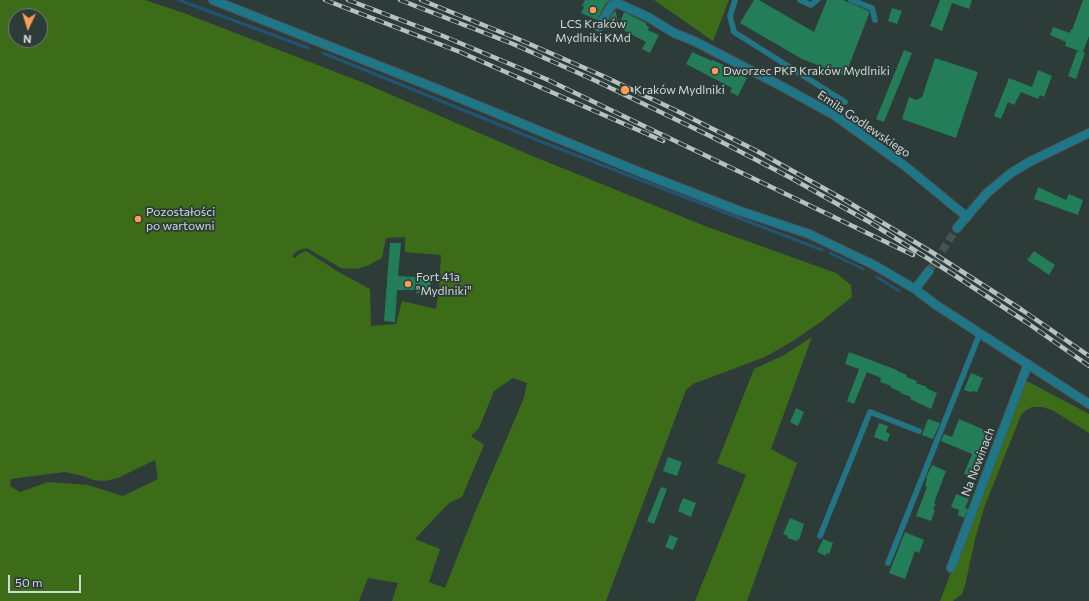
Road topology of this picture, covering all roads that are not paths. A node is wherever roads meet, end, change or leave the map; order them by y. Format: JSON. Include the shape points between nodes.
{"nodes":[{"id":1,"x":214,"y":0,"type":"edge"},
{"id":2,"x":735,"y":0,"type":"edge"},
{"id":3,"x":800,"y":0,"type":"edge"},
{"id":4,"x":817,"y":0,"type":"edge"},
{"id":5,"x":851,"y":0,"type":"edge"},
{"id":6,"x":875,"y":20,"type":"dead end"},
{"id":7,"x":599,"y":27,"type":"dead end"},
{"id":8,"x":845,"y":102,"type":"dead end"},
{"id":9,"x":859,"y":125,"type":"dead end"},
{"id":10,"x":1089,"y":133,"type":"edge"},
{"id":11,"x":864,"y":136,"type":"junction"},
{"id":12,"x":967,"y":217,"type":"junction"},
{"id":13,"x":957,"y":228,"type":"tunnel mouth"},
{"id":14,"x":929,"y":271,"type":"tunnel mouth"},
{"id":15,"x":915,"y":289,"type":"junction"},
{"id":16,"x":980,"y":333,"type":"junction"},
{"id":17,"x":1028,"y":364,"type":"junction"},
{"id":18,"x":1089,"y":404,"type":"edge"},
{"id":19,"x":919,"y":431,"type":"dead end"},
{"id":20,"x":820,"y":536,"type":"dead end"},
{"id":21,"x":888,"y":563,"type":"dead end"},
{"id":22,"x":950,"y":568,"type":"dead end"}],
"edges":[{"from":1,"to":15,"type":"street","via":[[642,173],[809,234],[874,265]]},
{"from":2,"to":8,"type":"lane","via":[[730,16],[734,32]]},
{"from":3,"to":4,"type":"lane","via":[[811,5]]},
{"from":5,"to":6,"type":"lane","via":[[872,8]]},
{"from":7,"to":11,"type":"street","name":"Emila Godlewskiego","via":[[611,6],[617,3],[628,7],[674,33],[808,99]]},
{"from":9,"to":11,"type":"lane"},
{"from":10,"to":12,"type":"street","via":[[1011,173],[987,193]]},
{"from":11,"to":12,"type":"street","name":"Emila Godlewskiego"},
{"from":12,"to":13,"type":"street"},
{"from":14,"to":15,"type":"street"},
{"from":15,"to":16,"type":"street"},
{"from":16,"to":17,"type":"street"},
{"from":16,"to":21,"type":"lane"},
{"from":17,"to":18,"type":"street"},
{"from":17,"to":22,"type":"street","name":"Na Nowinach"},
{"from":19,"to":20,"type":"lane","via":[[870,412]]}]}
